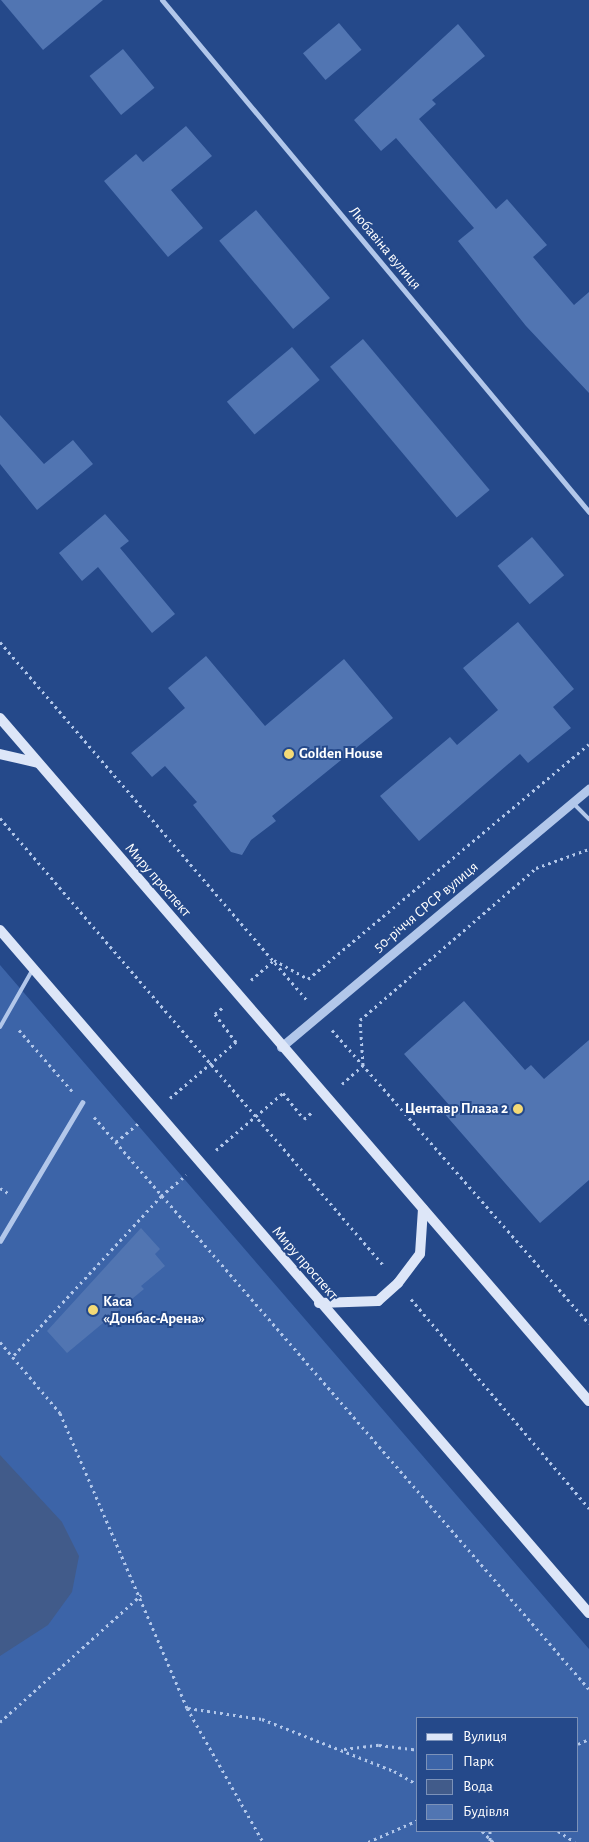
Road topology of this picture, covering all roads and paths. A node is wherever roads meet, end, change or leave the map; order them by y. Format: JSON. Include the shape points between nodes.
{"nodes":[{"id":1,"x":162,"y":0,"type":"edge"},
{"id":2,"x":589,"y":512,"type":"edge"},
{"id":3,"x":0,"y":642,"type":"edge"},
{"id":4,"x":0,"y":718,"type":"edge"},
{"id":5,"x":589,"y":744,"type":"edge"},
{"id":6,"x":0,"y":754,"type":"edge"},
{"id":7,"x":38,"y":763,"type":"junction"},
{"id":8,"x":589,"y":789,"type":"edge"},
{"id":9,"x":573,"y":802,"type":"junction"},
{"id":10,"x":0,"y":818,"type":"edge"},
{"id":11,"x":589,"y":819,"type":"edge"},
{"id":12,"x":589,"y":849,"type":"edge"},
{"id":13,"x":0,"y":930,"type":"edge"},
{"id":14,"x":274,"y":960,"type":"junction"},
{"id":15,"x":33,"y":969,"type":"junction"},
{"id":16,"x":236,"y":994,"type":"junction"},
{"id":17,"x":319,"y":1015,"type":"junction"},
{"id":18,"x":7,"y":1016,"type":"junction"},
{"id":19,"x":0,"y":1028,"type":"edge"},
{"id":20,"x":281,"y":1047,"type":"junction"},
{"id":21,"x":211,"y":1065,"type":"junction"},
{"id":22,"x":363,"y":1065,"type":"junction"},
{"id":23,"x":326,"y":1097,"type":"junction"},
{"id":24,"x":82,"y":1103,"type":"junction"},
{"id":25,"x":154,"y":1111,"type":"junction"},
{"id":26,"x":255,"y":1116,"type":"junction"},
{"id":27,"x":116,"y":1142,"type":"junction"},
{"id":28,"x":200,"y":1164,"type":"junction"},
{"id":29,"x":161,"y":1196,"type":"junction"},
{"id":30,"x":423,"y":1209,"type":"junction"},
{"id":31,"x":0,"y":1241,"type":"edge"},
{"id":32,"x":398,"y":1283,"type":"junction"},
{"id":33,"x":319,"y":1303,"type":"junction"},
{"id":34,"x":589,"y":1324,"type":"edge"},
{"id":35,"x":0,"y":1342,"type":"edge"},
{"id":36,"x":14,"y":1355,"type":"junction"},
{"id":37,"x":589,"y":1401,"type":"edge"},
{"id":38,"x":589,"y":1508,"type":"edge"},
{"id":39,"x":141,"y":1595,"type":"junction"},
{"id":40,"x":589,"y":1613,"type":"edge"},
{"id":41,"x":589,"y":1689,"type":"edge"},
{"id":42,"x":188,"y":1708,"type":"junction"},
{"id":43,"x":0,"y":1722,"type":"edge"},
{"id":44,"x":342,"y":1749,"type":"junction"},
{"id":45,"x":416,"y":1750,"type":"edge"},
{"id":46,"x":416,"y":1784,"type":"edge"},
{"id":47,"x":416,"y":1821,"type":"edge"},
{"id":48,"x":560,"y":1832,"type":"edge"},
{"id":49,"x":263,"y":1842,"type":"edge"},
{"id":50,"x":368,"y":1842,"type":"edge"},
{"id":51,"x":575,"y":1842,"type":"edge"}],
"edges":[{"from":1,"to":2,"type":"street","name":"Любавіна вулиця"},
{"from":3,"to":14,"type":"path"},
{"from":4,"to":7,"type":"main road","name":"Миру проспект"},
{"from":5,"to":14,"type":"path","via":[[308,979]]},
{"from":6,"to":7,"type":"main road"},
{"from":7,"to":16,"type":"main road","name":"Миру проспект"},
{"from":8,"to":9,"type":"street","name":"50-річчя СРСР вулиця"},
{"from":9,"to":11,"type":"lane"},
{"from":9,"to":17,"type":"street","name":"50-річчя СРСР вулиця"},
{"from":10,"to":21,"type":"path"},
{"from":12,"to":22,"type":"path","via":[[536,868],[360,1020]]},
{"from":13,"to":15,"type":"main road","name":"Миру проспект"},
{"from":14,"to":16,"type":"path"},
{"from":14,"to":17,"type":"path"},
{"from":15,"to":18,"type":"lane"},
{"from":15,"to":25,"type":"main road","name":"Миру проспект"},
{"from":16,"to":20,"type":"main road","name":"Миру проспект"},
{"from":16,"to":21,"type":"path","via":[[215,1014],[236,1042]]},
{"from":17,"to":20,"type":"street","name":"50-річчя СРСР вулиця"},
{"from":17,"to":22,"type":"path"},
{"from":18,"to":19,"type":"lane"},
{"from":18,"to":24,"type":"path"},
{"from":20,"to":23,"type":"main road","name":"Миру проспект"},
{"from":21,"to":25,"type":"path"},
{"from":21,"to":26,"type":"path"},
{"from":22,"to":23,"type":"path"},
{"from":22,"to":34,"type":"path"},
{"from":23,"to":26,"type":"path","via":[[304,1119],[283,1093]]},
{"from":23,"to":30,"type":"main road","name":"Миру проспект"},
{"from":24,"to":27,"type":"path"},
{"from":24,"to":31,"type":"street"},
{"from":25,"to":27,"type":"path"},
{"from":25,"to":28,"type":"main road","name":"Миру проспект"},
{"from":26,"to":28,"type":"path"},
{"from":26,"to":32,"type":"path"},
{"from":27,"to":29,"type":"path"},
{"from":28,"to":29,"type":"path"},
{"from":28,"to":33,"type":"main road","name":"Миру проспект"},
{"from":29,"to":36,"type":"path"},
{"from":29,"to":41,"type":"path"},
{"from":30,"to":32,"type":"main road","via":[[420,1254]]},
{"from":30,"to":37,"type":"main road","name":"Миру проспект"},
{"from":32,"to":33,"type":"main road","via":[[378,1301]]},
{"from":32,"to":38,"type":"path"},
{"from":33,"to":40,"type":"main road","name":"Миру проспект"},
{"from":35,"to":36,"type":"path"},
{"from":36,"to":39,"type":"path","via":[[60,1413]]},
{"from":39,"to":42,"type":"path"},
{"from":39,"to":43,"type":"path"},
{"from":42,"to":44,"type":"path","via":[[262,1719]]},
{"from":42,"to":49,"type":"path"},
{"from":44,"to":45,"type":"path","via":[[379,1745]]},
{"from":44,"to":46,"type":"path"},
{"from":47,"to":50,"type":"path"},
{"from":48,"to":51,"type":"path"}]}
